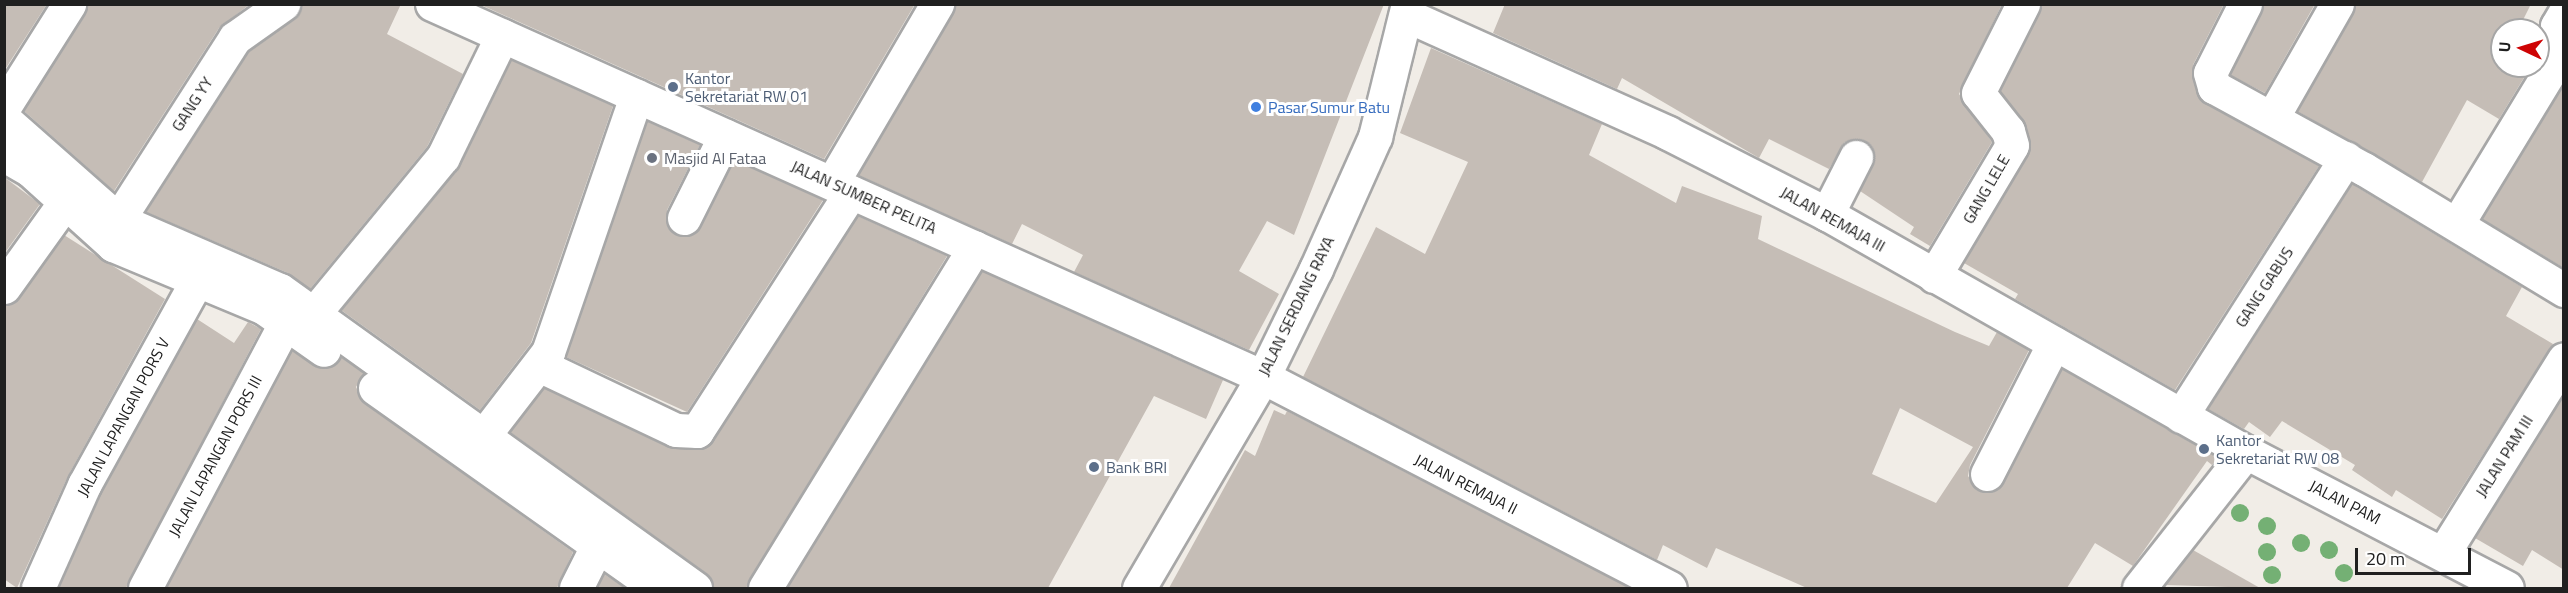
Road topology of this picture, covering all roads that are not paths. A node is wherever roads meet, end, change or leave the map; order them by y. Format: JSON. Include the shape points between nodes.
{"nodes":[{"id":1,"x":69,"y":4,"type":"edge"},
{"id":2,"x":283,"y":4,"type":"edge"},
{"id":3,"x":432,"y":4,"type":"edge"},
{"id":4,"x":937,"y":4,"type":"edge"},
{"id":5,"x":2023,"y":4,"type":"edge"},
{"id":6,"x":2245,"y":4,"type":"edge"},
{"id":7,"x":2337,"y":4,"type":"edge"},
{"id":8,"x":1407,"y":10,"type":"edge"},
{"id":9,"x":2564,"y":14,"type":"edge"},
{"id":10,"x":502,"y":36,"type":"junction"},
{"id":11,"x":636,"y":96,"type":"junction"},
{"id":12,"x":4,"y":107,"type":"edge"},
{"id":13,"x":2272,"y":118,"type":"junction"},
{"id":14,"x":4,"y":119,"type":"edge"},
{"id":15,"x":725,"y":135,"type":"junction"},
{"id":16,"x":4,"y":155,"type":"edge"},
{"id":17,"x":1856,"y":158,"type":"dead end"},
{"id":18,"x":2346,"y":158,"type":"junction"},
{"id":19,"x":842,"y":187,"type":"junction"},
{"id":20,"x":65,"y":202,"type":"junction"},
{"id":21,"x":1827,"y":214,"type":"junction"},
{"id":22,"x":684,"y":218,"type":"dead end"},
{"id":23,"x":118,"y":220,"type":"junction"},
{"id":24,"x":2457,"y":224,"type":"junction"},
{"id":25,"x":975,"y":247,"type":"junction"},
{"id":26,"x":1934,"y":276,"type":"junction"},
{"id":27,"x":197,"y":280,"type":"junction"},
{"id":28,"x":4,"y":287,"type":"edge"},
{"id":29,"x":2564,"y":290,"type":"edge"},
{"id":30,"x":298,"y":320,"type":"junction"},
{"id":31,"x":2054,"y":344,"type":"junction"},
{"id":32,"x":2564,"y":359,"type":"edge"},
{"id":33,"x":541,"y":366,"type":"junction"},
{"id":34,"x":1263,"y":377,"type":"junction"},
{"id":35,"x":2181,"y":416,"type":"junction"},
{"id":36,"x":481,"y":439,"type":"junction"},
{"id":37,"x":2246,"y":452,"type":"junction"},
{"id":38,"x":1987,"y":474,"type":"dead end"},
{"id":39,"x":596,"y":548,"type":"junction"},
{"id":40,"x":2444,"y":552,"type":"junction"},
{"id":41,"x":38,"y":588,"type":"edge"},
{"id":42,"x":145,"y":588,"type":"edge"},
{"id":43,"x":576,"y":588,"type":"edge"},
{"id":44,"x":657,"y":588,"type":"edge"},
{"id":45,"x":696,"y":588,"type":"edge"},
{"id":46,"x":765,"y":588,"type":"edge"},
{"id":47,"x":1138,"y":588,"type":"edge"},
{"id":48,"x":1670,"y":588,"type":"edge"},
{"id":49,"x":2139,"y":588,"type":"edge"},
{"id":50,"x":2507,"y":588,"type":"edge"}],
"edges":[{"from":1,"to":12,"type":"street"},
{"from":2,"to":23,"type":"street","name":"GANG YY","via":[[235,38]]},
{"from":3,"to":10,"type":"street","name":"JALAN SUMBER PELITA"},
{"from":4,"to":19,"type":"street"},
{"from":5,"to":26,"type":"street","name":"GANG LELE","via":[[1978,93],[1983,105],[2008,132],[2012,145]]},
{"from":6,"to":13,"type":"street","via":[[2210,73],[2214,87]]},
{"from":7,"to":13,"type":"street"},
{"from":8,"to":21,"type":"street","name":"JALAN REMAJA III","via":[[1668,133]]},
{"from":8,"to":34,"type":"street","name":"JALAN SERDANG RAYA","via":[[1375,137]]},
{"from":9,"to":24,"type":"street","via":[[2557,26],[2559,56]]},
{"from":10,"to":11,"type":"street","name":"JALAN SUMBER PELITA"},
{"from":10,"to":30,"type":"street","name":"JALAN LAPANGAN PORS III","via":[[443,157]]},
{"from":11,"to":15,"type":"street","name":"JALAN SUMBER PELITA"},
{"from":11,"to":33,"type":"street"},
{"from":13,"to":18,"type":"street"},
{"from":14,"to":23,"type":"street"},
{"from":15,"to":19,"type":"street","name":"JALAN SUMBER PELITA"},
{"from":15,"to":22,"type":"street"},
{"from":16,"to":20,"type":"street","via":[[30,170]]},
{"from":17,"to":21,"type":"street"},
{"from":18,"to":24,"type":"street"},
{"from":18,"to":35,"type":"street","name":"GANG GABUS"},
{"from":19,"to":25,"type":"street","name":"JALAN SUMBER PELITA"},
{"from":19,"to":33,"type":"street","via":[[697,431],[676,430]]},
{"from":20,"to":27,"type":"street","via":[[113,245]]},
{"from":20,"to":28,"type":"street"},
{"from":21,"to":26,"type":"street","name":"JALAN REMAJA III"},
{"from":23,"to":30,"type":"street","via":[[265,282]]},
{"from":24,"to":29,"type":"street"},
{"from":25,"to":34,"type":"street","name":"JALAN SUMBER PELITA"},
{"from":25,"to":46,"type":"street"},
{"from":26,"to":31,"type":"street","name":"JALAN REMAJA III"},
{"from":27,"to":30,"type":"street"},
{"from":27,"to":41,"type":"street","name":"JALAN LAPANGAN PORS V","via":[[84,485]]},
{"from":30,"to":36,"type":"street"},
{"from":30,"to":39,"type":"street"},
{"from":30,"to":42,"type":"street","name":"JALAN LAPANGAN PORS III"},
{"from":31,"to":35,"type":"street","name":"JALAN REMAJA III"},
{"from":31,"to":38,"type":"street"},
{"from":32,"to":40,"type":"street","name":"JALAN PAM III"},
{"from":33,"to":36,"type":"street"},
{"from":34,"to":47,"type":"street","name":"JALAN SERDANG RAYA"},
{"from":34,"to":48,"type":"street","name":"JALAN REMAJA II"},
{"from":35,"to":37,"type":"street","name":"JALAN REMAJA III"},
{"from":36,"to":45,"type":"street"},
{"from":37,"to":40,"type":"street","name":"JALAN PAM"},
{"from":37,"to":49,"type":"street"},
{"from":39,"to":43,"type":"street"},
{"from":39,"to":44,"type":"street"},
{"from":40,"to":50,"type":"street","name":"JALAN PAM"}]}
